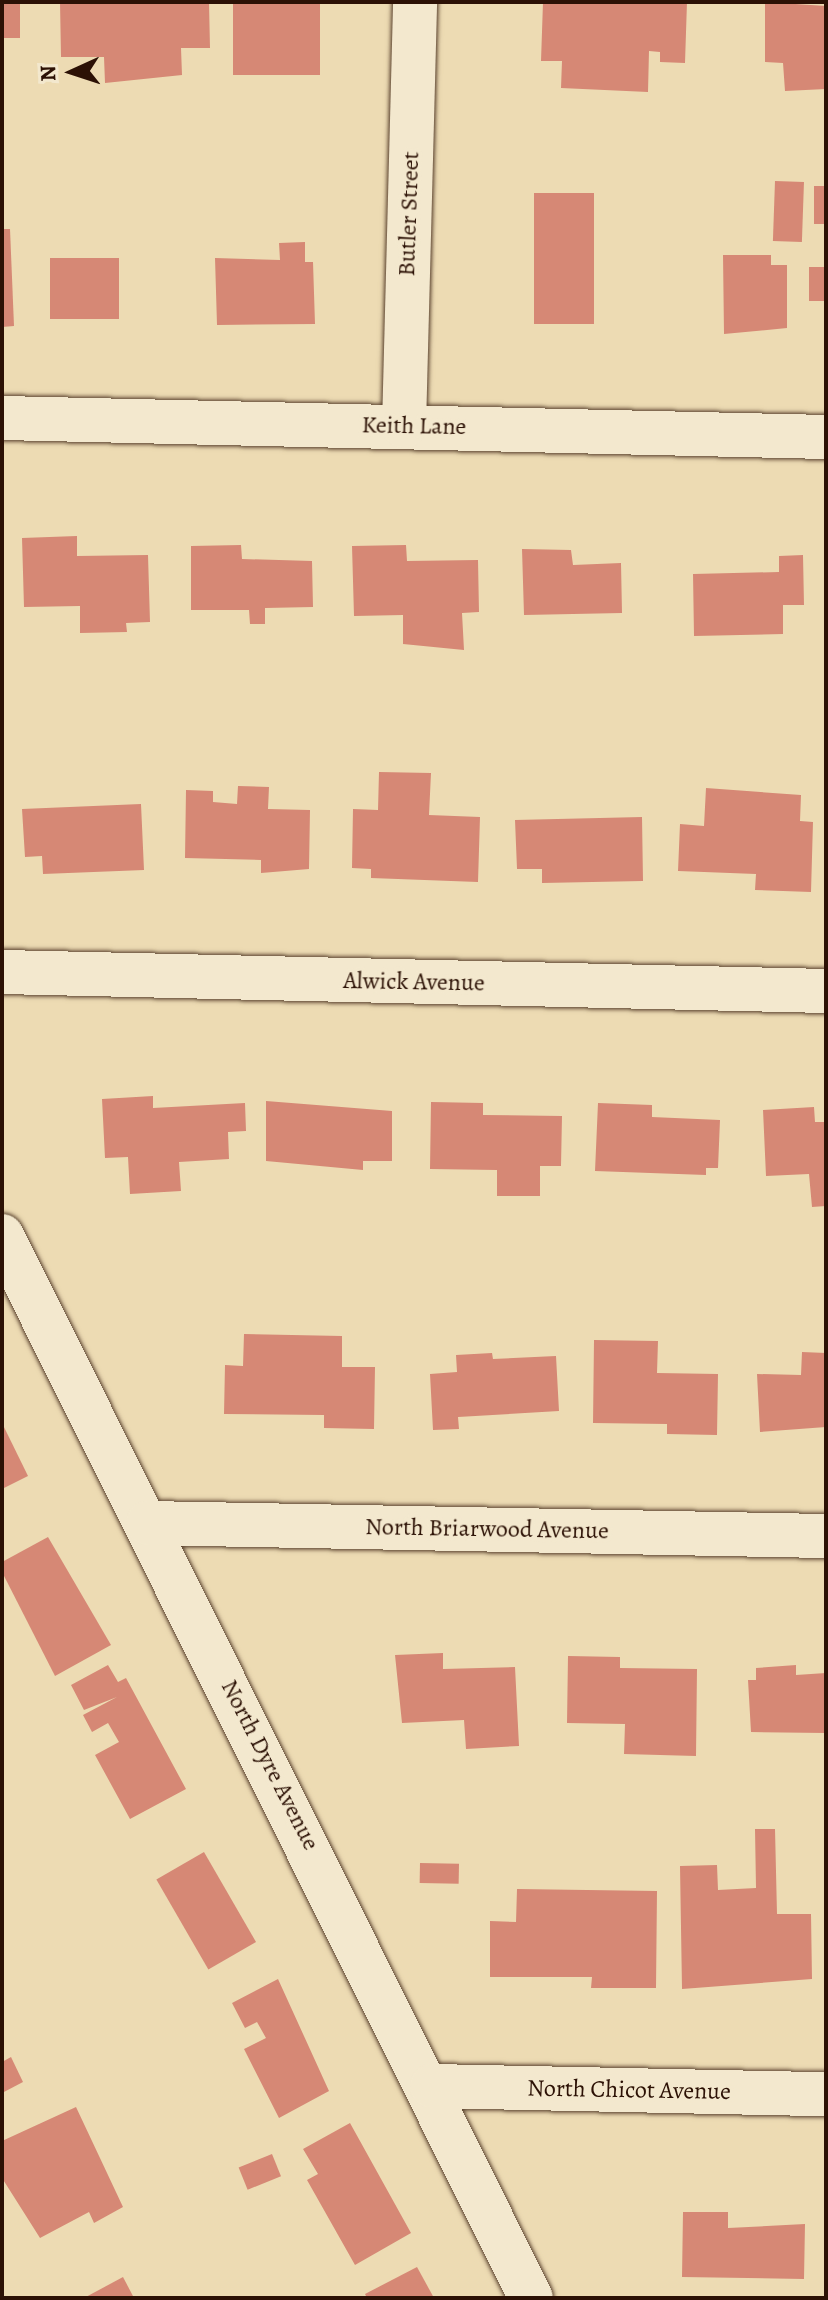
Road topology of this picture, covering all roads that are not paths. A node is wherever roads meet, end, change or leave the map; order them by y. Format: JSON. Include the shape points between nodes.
{"nodes":[{"id":1,"x":415,"y":2,"type":"edge"},
{"id":2,"x":2,"y":418,"type":"edge"},
{"id":3,"x":404,"y":426,"type":"junction"},
{"id":4,"x":826,"y":437,"type":"edge"},
{"id":5,"x":2,"y":972,"type":"edge"},
{"id":6,"x":826,"y":991,"type":"edge"},
{"id":7,"x":2,"y":1236,"type":"edge"},
{"id":8,"x":148,"y":1523,"type":"junction"},
{"id":9,"x":826,"y":1536,"type":"edge"},
{"id":10,"x":432,"y":2086,"type":"junction"},
{"id":11,"x":826,"y":2094,"type":"edge"},
{"id":12,"x":531,"y":2298,"type":"edge"}],
"edges":[{"from":1,"to":3,"type":"street","name":"Butler Street"},
{"from":2,"to":3,"type":"street","name":"Keith Lane"},
{"from":3,"to":4,"type":"street","name":"Keith Lane"},
{"from":5,"to":6,"type":"street","name":"Alwick Avenue"},
{"from":7,"to":8,"type":"street","name":"North Dyre Avenue"},
{"from":8,"to":9,"type":"street","name":"North Briarwood Avenue"},
{"from":8,"to":10,"type":"street","name":"North Dyre Avenue"},
{"from":10,"to":11,"type":"street","name":"North Chicot Avenue"},
{"from":10,"to":12,"type":"street","name":"North Dyre Avenue"}]}
